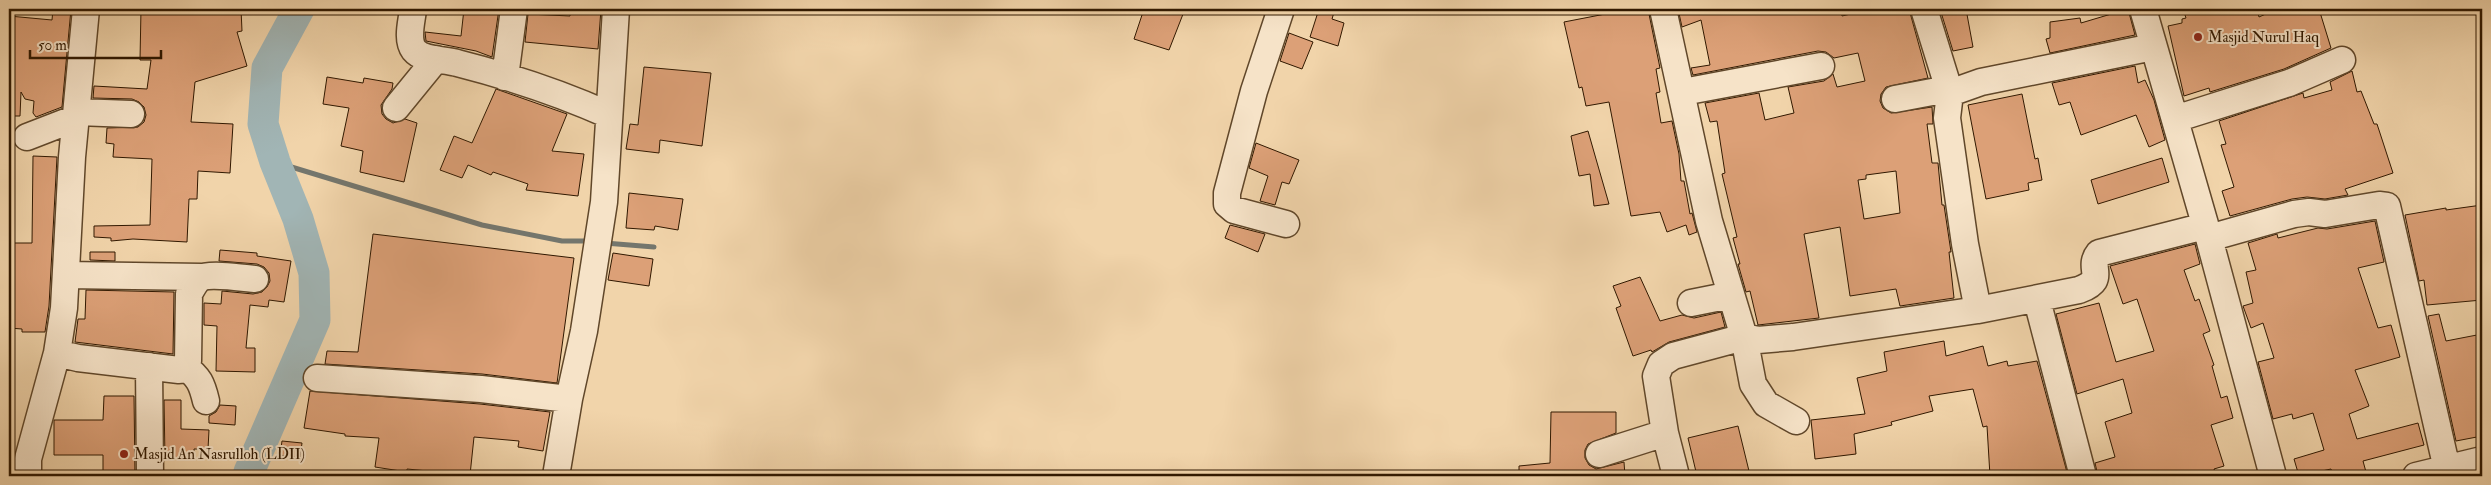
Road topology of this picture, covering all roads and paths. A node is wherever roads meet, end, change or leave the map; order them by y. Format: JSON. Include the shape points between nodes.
{"nodes":[{"id":1,"x":86,"y":9,"type":"edge"},
{"id":2,"x":413,"y":9,"type":"edge"},
{"id":3,"x":514,"y":9,"type":"edge"},
{"id":4,"x":616,"y":9,"type":"edge"},
{"id":5,"x":1281,"y":9,"type":"edge"},
{"id":6,"x":1663,"y":9,"type":"edge"},
{"id":7,"x":1924,"y":9,"type":"edge"},
{"id":8,"x":2143,"y":9,"type":"edge"},
{"id":9,"x":2153,"y":47,"type":"junction"},
{"id":10,"x":436,"y":59,"type":"junction"},
{"id":11,"x":2342,"y":60,"type":"dead end"},
{"id":12,"x":1821,"y":66,"type":"dead end"},
{"id":13,"x":505,"y":77,"type":"junction"},
{"id":14,"x":1949,"y":91,"type":"junction"},
{"id":15,"x":1683,"y":92,"type":"junction"},
{"id":16,"x":1895,"y":99,"type":"dead end"},
{"id":17,"x":396,"y":108,"type":"dead end"},
{"id":18,"x":131,"y":114,"type":"dead end"},
{"id":19,"x":76,"y":115,"type":"junction"},
{"id":20,"x":609,"y":115,"type":"junction"},
{"id":21,"x":2175,"y":119,"type":"junction"},
{"id":22,"x":27,"y":137,"type":"dead end"},
{"id":23,"x":1286,"y":224,"type":"dead end"},
{"id":24,"x":2207,"y":232,"type":"junction"},
{"id":25,"x":66,"y":275,"type":"junction"},
{"id":26,"x":202,"y":277,"type":"junction"},
{"id":27,"x":256,"y":279,"type":"dead end"},
{"id":28,"x":1730,"y":295,"type":"junction"},
{"id":29,"x":2037,"y":300,"type":"junction"},
{"id":30,"x":1691,"y":303,"type":"dead end"},
{"id":31,"x":1978,"y":310,"type":"junction"},
{"id":32,"x":1744,"y":337,"type":"junction"},
{"id":33,"x":57,"y":353,"type":"junction"},
{"id":34,"x":149,"y":366,"type":"junction"},
{"id":35,"x":185,"y":367,"type":"junction"},
{"id":36,"x":317,"y":378,"type":"dead end"},
{"id":37,"x":569,"y":399,"type":"junction"},
{"id":38,"x":206,"y":401,"type":"dead end"},
{"id":39,"x":1796,"y":421,"type":"dead end"},
{"id":40,"x":1666,"y":434,"type":"junction"},
{"id":41,"x":1599,"y":454,"type":"dead end"},
{"id":42,"x":2482,"y":460,"type":"edge"},
{"id":43,"x":2447,"y":469,"type":"junction"},
{"id":44,"x":28,"y":476,"type":"edge"},
{"id":45,"x":150,"y":476,"type":"edge"},
{"id":46,"x":556,"y":476,"type":"edge"},
{"id":47,"x":1676,"y":476,"type":"edge"},
{"id":48,"x":2082,"y":476,"type":"edge"},
{"id":49,"x":2273,"y":476,"type":"edge"},
{"id":50,"x":2416,"y":476,"type":"edge"}],
"edges":[{"from":1,"to":19,"type":"street"},
{"from":2,"to":10,"type":"street","via":[[411,44],[418,53]]},
{"from":3,"to":13,"type":"street"},
{"from":4,"to":20,"type":"street"},
{"from":5,"to":23,"type":"street","via":[[1254,90],[1227,193],[1227,204],[1234,210]]},
{"from":6,"to":15,"type":"street"},
{"from":7,"to":14,"type":"street"},
{"from":8,"to":9,"type":"street"},
{"from":9,"to":14,"type":"street"},
{"from":9,"to":21,"type":"street"},
{"from":10,"to":13,"type":"street"},
{"from":10,"to":17,"type":"street"},
{"from":11,"to":21,"type":"street","via":[[2289,83]]},
{"from":12,"to":15,"type":"street"},
{"from":13,"to":20,"type":"street","via":[[569,97]]},
{"from":14,"to":16,"type":"street"},
{"from":14,"to":31,"type":"street","via":[[1947,118],[1952,156]]},
{"from":15,"to":28,"type":"street","via":[[1709,221]]},
{"from":18,"to":19,"type":"street"},
{"from":19,"to":22,"type":"street"},
{"from":19,"to":25,"type":"street"},
{"from":20,"to":37,"type":"street","via":[[598,242]]},
{"from":21,"to":24,"type":"street"},
{"from":24,"to":29,"type":"street","via":[[2098,253],[2093,284]]},
{"from":24,"to":43,"type":"street","via":[[2294,214],[2325,214],[2387,206]]},
{"from":24,"to":49,"type":"street"},
{"from":25,"to":26,"type":"street"},
{"from":25,"to":33,"type":"street"},
{"from":26,"to":27,"type":"street"},
{"from":26,"to":35,"type":"street","via":[[189,294],[188,361]]},
{"from":28,"to":30,"type":"street"},
{"from":28,"to":32,"type":"street"},
{"from":29,"to":31,"type":"street"},
{"from":29,"to":48,"type":"street"},
{"from":31,"to":32,"type":"street","via":[[1793,337],[1758,340]]},
{"from":32,"to":39,"type":"street","via":[[1758,394],[1766,404]]},
{"from":32,"to":40,"type":"street","via":[[1673,356],[1661,364],[1656,376]]},
{"from":33,"to":34,"type":"street","via":[[88,360]]},
{"from":33,"to":44,"type":"street","via":[[34,433]]},
{"from":34,"to":35,"type":"street","via":[[179,370]]},
{"from":34,"to":45,"type":"street"},
{"from":35,"to":38,"type":"street","via":[[202,383]]},
{"from":36,"to":37,"type":"street"},
{"from":37,"to":46,"type":"street"},
{"from":40,"to":41,"type":"street"},
{"from":40,"to":47,"type":"street"},
{"from":42,"to":43,"type":"street"},
{"from":43,"to":50,"type":"street"}]}
